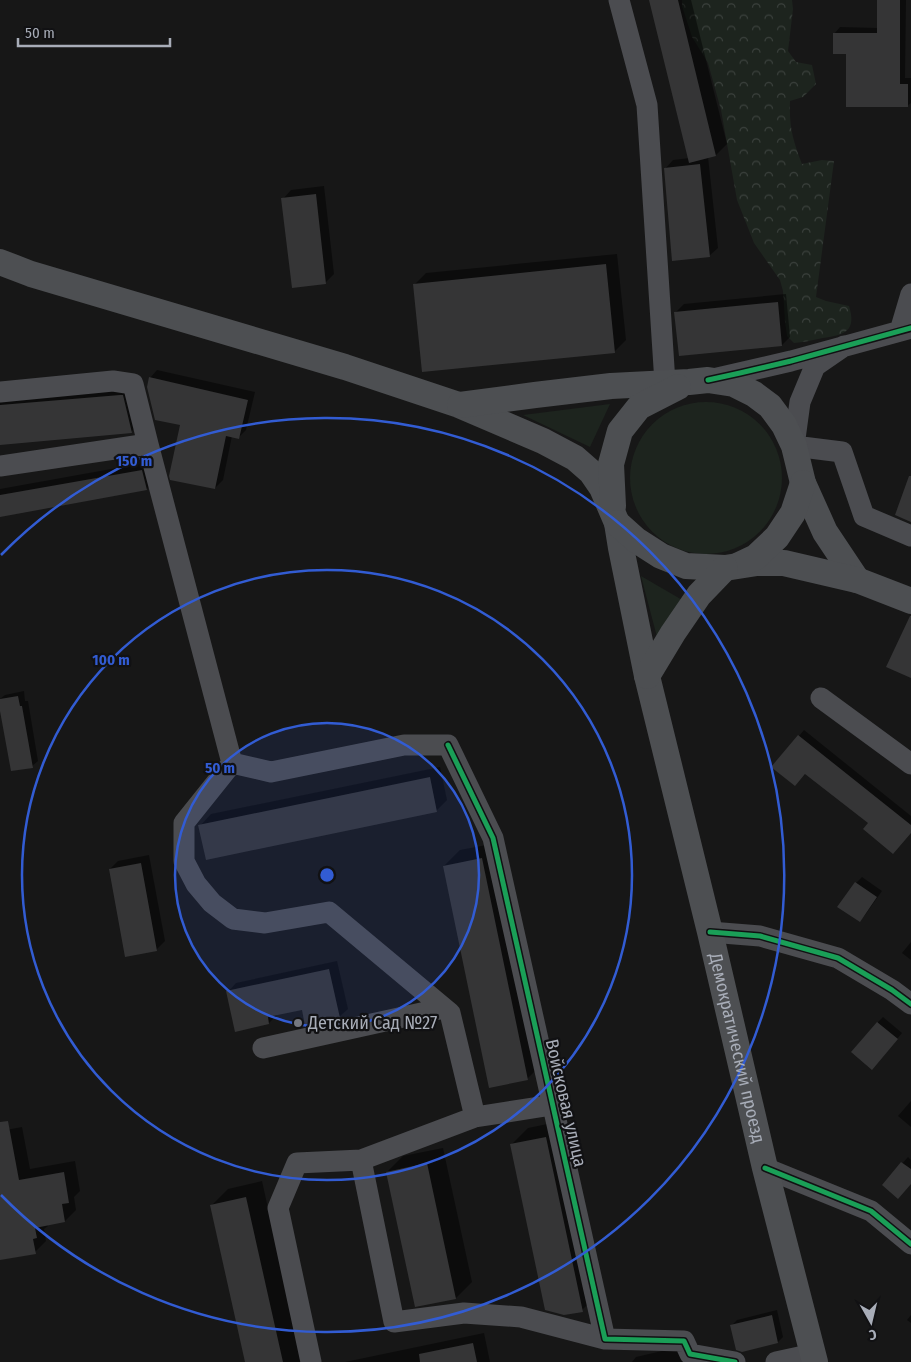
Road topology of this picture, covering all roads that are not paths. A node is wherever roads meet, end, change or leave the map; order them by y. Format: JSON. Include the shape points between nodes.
{"nodes":[{"id":1,"x":619,"y":0,"type":"edge"},
{"id":2,"x":3,"y":264,"type":"edge"},
{"id":3,"x":911,"y":294,"type":"edge"},
{"id":4,"x":905,"y":330,"type":"edge"},
{"id":5,"x":844,"y":346,"type":"junction"},
{"id":6,"x":687,"y":382,"type":"junction"},
{"id":7,"x":0,"y":392,"type":"edge"},
{"id":8,"x":459,"y":405,"type":"junction"},
{"id":9,"x":148,"y":444,"type":"junction"},
{"id":10,"x":794,"y":446,"type":"junction"},
{"id":11,"x":0,"y":466,"type":"edge"},
{"id":12,"x":803,"y":483,"type":"junction"},
{"id":13,"x":615,"y":517,"type":"junction"},
{"id":14,"x":911,"y":536,"type":"edge"},
{"id":15,"x":732,"y":566,"type":"junction"},
{"id":16,"x":856,"y":580,"type":"junction"},
{"id":17,"x":911,"y":601,"type":"edge"},
{"id":18,"x":647,"y":676,"type":"junction"},
{"id":19,"x":821,"y":698,"type":"dead end"},
{"id":20,"x":232,"y":763,"type":"junction"},
{"id":21,"x":911,"y":764,"type":"edge"},
{"id":22,"x":710,"y":932,"type":"junction"},
{"id":23,"x":911,"y":1004,"type":"edge"},
{"id":24,"x":444,"y":1008,"type":"junction"},
{"id":25,"x":263,"y":1048,"type":"dead end"},
{"id":26,"x":552,"y":1105,"type":"junction"},
{"id":27,"x":475,"y":1117,"type":"junction"},
{"id":28,"x":361,"y":1160,"type":"junction"},
{"id":29,"x":765,"y":1168,"type":"junction"},
{"id":30,"x":911,"y":1244,"type":"edge"},
{"id":31,"x":605,"y":1339,"type":"junction"},
{"id":32,"x":814,"y":1358,"type":"edge"},
{"id":33,"x":311,"y":1362,"type":"edge"},
{"id":34,"x":735,"y":1362,"type":"edge"},
{"id":35,"x":776,"y":1362,"type":"edge"}],
"edges":[{"from":1,"to":6,"type":"street","via":[[647,105]]},
{"from":2,"to":8,"type":"main road","via":[[346,366]]},
{"from":3,"to":4,"type":"street"},
{"from":4,"to":5,"type":"street"},
{"from":5,"to":6,"type":"street","via":[[740,373]]},
{"from":5,"to":10,"type":"street","via":[[815,366],[800,402]]},
{"from":6,"to":8,"type":"main road","via":[[610,386]]},
{"from":6,"to":10,"type":"main road","via":[[734,384],[754,394],[770,406]]},
{"from":6,"to":13,"type":"main road","via":[[639,407],[620,431],[611,464]]},
{"from":7,"to":9,"type":"street","via":[[113,381],[134,384]]},
{"from":8,"to":13,"type":"main road","via":[[575,458],[602,488]]},
{"from":9,"to":11,"type":"street"},
{"from":9,"to":20,"type":"street"},
{"from":10,"to":12,"type":"main road"},
{"from":10,"to":14,"type":"street","via":[[842,452],[864,516]]},
{"from":12,"to":15,"type":"main road","via":[[793,513],[777,537],[756,557]]},
{"from":12,"to":16,"type":"main road","via":[[825,532]]},
{"from":13,"to":15,"type":"main road","via":[[636,540],[661,556],[686,566]]},
{"from":13,"to":18,"type":"main road","name":"Демократический проезд"},
{"from":15,"to":16,"type":"main road","via":[[784,563]]},
{"from":15,"to":18,"type":"main road","via":[[698,595]]},
{"from":16,"to":17,"type":"main road"},
{"from":18,"to":22,"type":"main road","name":"Демократический проезд"},
{"from":19,"to":21,"type":"street"},
{"from":20,"to":24,"type":"street","via":[[184,823],[184,861],[196,884],[212,903],[233,919],[265,923],[329,912]]},
{"from":20,"to":26,"type":"street","name":"Войсковая улица","via":[[271,772],[404,745],[448,745],[493,838]]},
{"from":22,"to":23,"type":"street","via":[[760,936],[838,958]]},
{"from":22,"to":29,"type":"main road","name":"Демократический проезд"},
{"from":24,"to":25,"type":"street"},
{"from":24,"to":27,"type":"street","via":[[450,1013]]},
{"from":26,"to":27,"type":"street"},
{"from":26,"to":31,"type":"street","name":"Войсковая улица"},
{"from":27,"to":28,"type":"street"},
{"from":28,"to":31,"type":"street","via":[[394,1322],[464,1312],[521,1317]]},
{"from":28,"to":33,"type":"street","via":[[296,1164],[278,1208]]},
{"from":29,"to":30,"type":"street","via":[[871,1211]]},
{"from":29,"to":32,"type":"main road","name":"Демократический проезд"},
{"from":31,"to":34,"type":"street","via":[[684,1342],[690,1354]]},
{"from":32,"to":35,"type":"street"}]}
